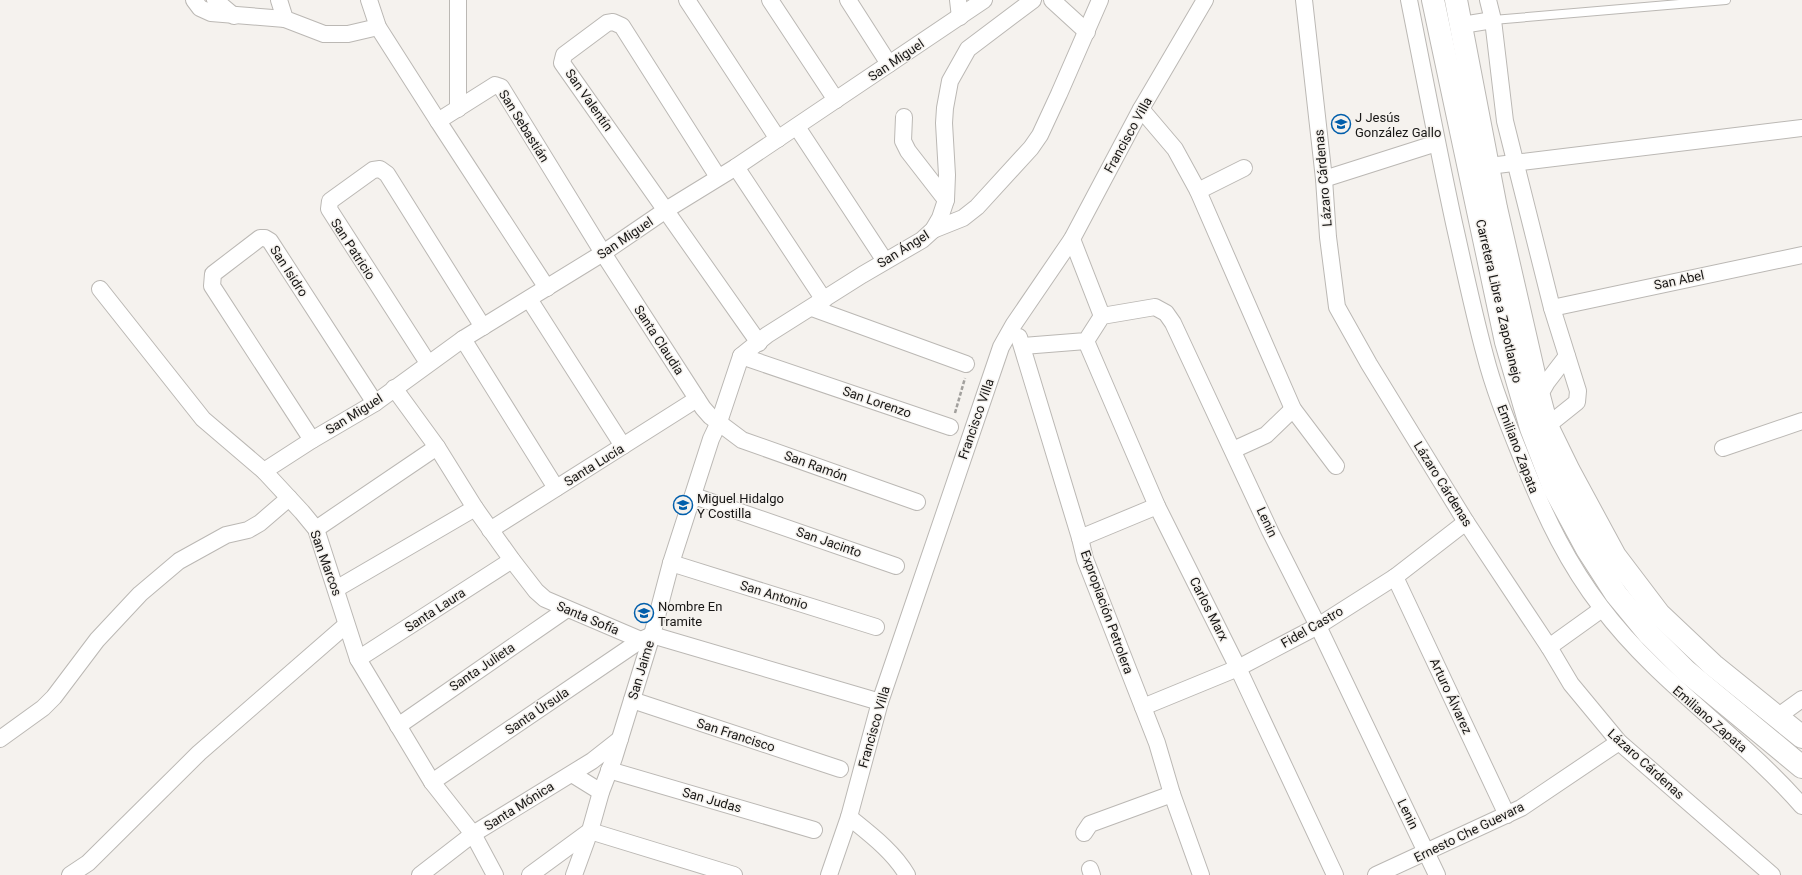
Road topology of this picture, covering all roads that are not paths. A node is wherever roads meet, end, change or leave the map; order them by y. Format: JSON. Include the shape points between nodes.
{"nodes":[{"id":1,"x":194,"y":0,"type":"edge"},
{"id":2,"x":215,"y":0,"type":"edge"},
{"id":3,"x":279,"y":0,"type":"edge"},
{"id":4,"x":369,"y":0,"type":"edge"},
{"id":5,"x":458,"y":0,"type":"edge"},
{"id":6,"x":687,"y":0,"type":"edge"},
{"id":7,"x":770,"y":0,"type":"edge"},
{"id":8,"x":848,"y":0,"type":"edge"},
{"id":9,"x":958,"y":0,"type":"edge"},
{"id":10,"x":984,"y":0,"type":"edge"},
{"id":11,"x":1033,"y":0,"type":"edge"},
{"id":12,"x":1052,"y":0,"type":"edge"},
{"id":13,"x":1100,"y":0,"type":"edge"},
{"id":14,"x":1205,"y":0,"type":"edge"},
{"id":15,"x":1304,"y":0,"type":"edge"},
{"id":16,"x":1409,"y":0,"type":"edge"},
{"id":17,"x":1433,"y":0,"type":"edge"},
{"id":18,"x":1456,"y":0,"type":"edge"},
{"id":19,"x":1488,"y":0,"type":"edge"},
{"id":20,"x":1726,"y":0,"type":"edge"},
{"id":21,"x":234,"y":16,"type":"junction"},
{"id":22,"x":960,"y":17,"type":"junction"},
{"id":23,"x":285,"y":19,"type":"junction"},
{"id":24,"x":1493,"y":20,"type":"junction"},
{"id":25,"x":1462,"y":25,"type":"junction"},
{"id":26,"x":378,"y":27,"type":"junction"},
{"id":27,"x":1087,"y":32,"type":"junction"},
{"id":28,"x":889,"y":64,"type":"junction"},
{"id":29,"x":836,"y":100,"type":"junction"},
{"id":30,"x":458,"y":109,"type":"junction"},
{"id":31,"x":1141,"y":109,"type":"junction"},
{"id":32,"x":904,"y":117,"type":"dead end"},
{"id":33,"x":1505,"y":121,"type":"junction"},
{"id":34,"x":438,"y":122,"type":"junction"},
{"id":35,"x":797,"y":127,"type":"junction"},
{"id":36,"x":1481,"y":127,"type":"junction"},
{"id":37,"x":1802,"y":128,"type":"edge"},
{"id":38,"x":778,"y":139,"type":"junction"},
{"id":39,"x":1437,"y":143,"type":"junction"},
{"id":40,"x":1516,"y":163,"type":"junction"},
{"id":41,"x":1488,"y":166,"type":"junction"},
{"id":42,"x":736,"y":167,"type":"junction"},
{"id":43,"x":1244,"y":168,"type":"dead end"},
{"id":44,"x":718,"y":177,"type":"junction"},
{"id":45,"x":1324,"y":178,"type":"junction"},
{"id":46,"x":1198,"y":191,"type":"junction"},
{"id":47,"x":946,"y":200,"type":"junction"},
{"id":48,"x":666,"y":210,"type":"junction"},
{"id":49,"x":933,"y":230,"type":"junction"},
{"id":50,"x":1072,"y":239,"type":"junction"},
{"id":51,"x":603,"y":253,"type":"junction"},
{"id":52,"x":1801,"y":257,"type":"edge"},
{"id":53,"x":885,"y":261,"type":"junction"},
{"id":54,"x":547,"y":288,"type":"junction"},
{"id":55,"x":100,"y":289,"type":"dead end"},
{"id":56,"x":529,"y":299,"type":"junction"},
{"id":57,"x":818,"y":304,"type":"junction"},
{"id":58,"x":1552,"y":308,"type":"junction"},
{"id":59,"x":1102,"y":316,"type":"junction"},
{"id":60,"x":1014,"y":324,"type":"junction"},
{"id":61,"x":483,"y":327,"type":"junction"},
{"id":62,"x":463,"y":339,"type":"junction"},
{"id":63,"x":1086,"y":341,"type":"junction"},
{"id":64,"x":759,"y":343,"type":"junction"},
{"id":65,"x":1023,"y":346,"type":"junction"},
{"id":66,"x":741,"y":356,"type":"junction"},
{"id":67,"x":1567,"y":356,"type":"junction"},
{"id":68,"x":428,"y":363,"type":"junction"},
{"id":69,"x":966,"y":364,"type":"road end"},
{"id":70,"x":394,"y":388,"type":"junction"},
{"id":71,"x":1539,"y":396,"type":"junction"},
{"id":72,"x":697,"y":399,"type":"junction"},
{"id":73,"x":375,"y":403,"type":"junction"},
{"id":74,"x":1293,"y":409,"type":"junction"},
{"id":75,"x":1802,"y":421,"type":"edge"},
{"id":76,"x":719,"y":422,"type":"junction"},
{"id":77,"x":1547,"y":426,"type":"junction"},
{"id":78,"x":950,"y":427,"type":"road end"},
{"id":79,"x":312,"y":440,"type":"junction"},
{"id":80,"x":623,"y":446,"type":"junction"},
{"id":81,"x":437,"y":447,"type":"junction"},
{"id":82,"x":1723,"y":448,"type":"dead end"},
{"id":83,"x":1233,"y":450,"type":"junction"},
{"id":84,"x":1336,"y":466,"type":"dead end"},
{"id":85,"x":264,"y":471,"type":"junction"},
{"id":86,"x":556,"y":488,"type":"junction"},
{"id":87,"x":694,"y":496,"type":"junction"},
{"id":88,"x":289,"y":498,"type":"junction"},
{"id":89,"x":917,"y":502,"type":"dead end"},
{"id":90,"x":1157,"y":506,"type":"junction"},
{"id":91,"x":475,"y":508,"type":"junction"},
{"id":92,"x":1466,"y":522,"type":"junction"},
{"id":93,"x":316,"y":529,"type":"junction"},
{"id":94,"x":490,"y":530,"type":"junction"},
{"id":95,"x":1080,"y":538,"type":"junction"},
{"id":96,"x":512,"y":560,"type":"junction"},
{"id":97,"x":671,"y":563,"type":"junction"},
{"id":98,"x":896,"y":566,"type":"dead end"},
{"id":99,"x":1395,"y":577,"type":"junction"},
{"id":100,"x":336,"y":589,"type":"junction"},
{"id":101,"x":567,"y":609,"type":"junction"},
{"id":102,"x":1602,"y":610,"type":"junction"},
{"id":103,"x":346,"y":625,"type":"junction"},
{"id":104,"x":1318,"y":626,"type":"junction"},
{"id":105,"x":876,"y":627,"type":"dead end"},
{"id":106,"x":647,"y":638,"type":"junction"},
{"id":107,"x":1549,"y":647,"type":"junction"},
{"id":108,"x":358,"y":659,"type":"junction"},
{"id":109,"x":1238,"y":668,"type":"junction"},
{"id":110,"x":1802,"y":699,"type":"edge"},
{"id":111,"x":632,"y":700,"type":"junction"},
{"id":112,"x":880,"y":702,"type":"junction"},
{"id":113,"x":1143,"y":707,"type":"junction"},
{"id":114,"x":1777,"y":717,"type":"junction"},
{"id":115,"x":398,"y":726,"type":"junction"},
{"id":116,"x":1802,"y":738,"type":"edge"},
{"id":117,"x":0,"y":739,"type":"edge"},
{"id":118,"x":620,"y":739,"type":"junction"},
{"id":119,"x":1619,"y":742,"type":"junction"},
{"id":120,"x":1802,"y":767,"type":"edge"},
{"id":121,"x":840,"y":769,"type":"dead end"},
{"id":122,"x":609,"y":770,"type":"junction"},
{"id":123,"x":572,"y":774,"type":"junction"},
{"id":124,"x":432,"y":782,"type":"junction"},
{"id":125,"x":601,"y":792,"type":"junction"},
{"id":126,"x":1172,"y":794,"type":"junction"},
{"id":127,"x":1802,"y":806,"type":"edge"},
{"id":128,"x":1507,"y":815,"type":"junction"},
{"id":129,"x":849,"y":818,"type":"junction"},
{"id":130,"x":814,"y":830,"type":"dead end"},
{"id":131,"x":590,"y":831,"type":"junction"},
{"id":132,"x":1084,"y":833,"type":"dead end"},
{"id":133,"x":474,"y":834,"type":"junction"},
{"id":134,"x":1427,"y":852,"type":"junction"},
{"id":135,"x":70,"y":875,"type":"edge"},
{"id":136,"x":420,"y":875,"type":"edge"},
{"id":137,"x":495,"y":875,"type":"edge"},
{"id":138,"x":530,"y":875,"type":"edge"},
{"id":139,"x":574,"y":875,"type":"edge"},
{"id":140,"x":734,"y":875,"type":"edge"},
{"id":141,"x":829,"y":875,"type":"edge"},
{"id":142,"x":907,"y":875,"type":"edge"},
{"id":143,"x":1201,"y":875,"type":"edge"},
{"id":144,"x":1335,"y":875,"type":"edge"},
{"id":145,"x":1376,"y":875,"type":"edge"},
{"id":146,"x":1437,"y":875,"type":"edge"},
{"id":147,"x":1772,"y":875,"type":"edge"}],
"edges":[{"from":1,"to":21,"type":"street","via":[[205,11]]},
{"from":2,"to":21,"type":"street"},
{"from":3,"to":23,"type":"street"},
{"from":4,"to":26,"type":"street"},
{"from":5,"to":30,"type":"street"},
{"from":6,"to":38,"type":"street"},
{"from":7,"to":29,"type":"street"},
{"from":8,"to":28,"type":"street"},
{"from":9,"to":22,"type":"street"},
{"from":10,"to":22,"type":"street","name":"San Miguel"},
{"from":11,"to":47,"type":"street","name":"San Ángel","via":[[968,49],[950,81],[944,108]]},
{"from":12,"to":27,"type":"street"},
{"from":13,"to":27,"type":"street"},
{"from":14,"to":31,"type":"street","name":"Francisco Villa"},
{"from":15,"to":45,"type":"street","name":"Lázaro Cárdenas"},
{"from":16,"to":39,"type":"street","name":"Emiliano Zapata"},
{"from":17,"to":120,"type":"main road","name":"Carretera Libre a Zapotlanejo","via":[[1506,342],[1531,428],[1554,488],[1587,549],[1616,594],[1649,634],[1686,671]]},
{"from":18,"to":25,"type":"main road","name":"Carretera Libre a Zapotlanejo"},
{"from":19,"to":24,"type":"street"},
{"from":20,"to":24,"type":"lane"},
{"from":21,"to":23,"type":"street"},
{"from":22,"to":28,"type":"street","name":"San Miguel"},
{"from":23,"to":26,"type":"street","via":[[324,34],[348,34]]},
{"from":24,"to":25,"type":"street"},
{"from":24,"to":33,"type":"street"},
{"from":25,"to":36,"type":"main road","name":"Carretera Libre a Zapotlanejo"},
{"from":26,"to":34,"type":"street"},
{"from":27,"to":49,"type":"street","via":[[1040,135],[1031,148],[977,207],[963,218]]},
{"from":28,"to":29,"type":"street","name":"San Miguel"},
{"from":29,"to":35,"type":"street","name":"San Miguel"},
{"from":30,"to":34,"type":"street","name":"San Sebastián"},
{"from":30,"to":51,"type":"street","name":"San Sebastián","via":[[491,86],[501,87]]},
{"from":31,"to":46,"type":"street","via":[[1175,148]]},
{"from":31,"to":50,"type":"street","name":"Francisco Villa"},
{"from":32,"to":47,"type":"street","via":[[904,141],[908,151]]},
{"from":33,"to":36,"type":"street"},
{"from":33,"to":40,"type":"street"},
{"from":34,"to":54,"type":"street"},
{"from":35,"to":38,"type":"street","name":"San Miguel"},
{"from":35,"to":53,"type":"street"},
{"from":36,"to":41,"type":"main road","name":"Carretera Libre a Zapotlanejo"},
{"from":37,"to":40,"type":"street"},
{"from":38,"to":42,"type":"street","name":"San Miguel"},
{"from":39,"to":45,"type":"street"},
{"from":39,"to":102,"type":"street","name":"Emiliano Zapata","via":[[1476,320],[1506,420],[1559,543]]},
{"from":40,"to":41,"type":"street"},
{"from":40,"to":58,"type":"street"},
{"from":41,"to":71,"type":"main road","name":"Carretera Libre a Zapotlanejo"},
{"from":42,"to":44,"type":"street","name":"San Miguel"},
{"from":42,"to":57,"type":"street"},
{"from":43,"to":46,"type":"street"},
{"from":44,"to":48,"type":"street","name":"San Miguel"},
{"from":44,"to":48,"type":"street","name":"San Valentín","via":[[622,26],[613,22],[607,23],[565,53],[562,63]]},
{"from":45,"to":92,"type":"street","name":"Lázaro Cárdenas","via":[[1337,307]]},
{"from":46,"to":74,"type":"street"},
{"from":47,"to":49,"type":"street","name":"San Ángel"},
{"from":48,"to":51,"type":"street","name":"San Miguel"},
{"from":48,"to":64,"type":"street"},
{"from":49,"to":53,"type":"street","name":"San Ángel","via":[[922,240]]},
{"from":50,"to":59,"type":"street"},
{"from":50,"to":60,"type":"street","name":"Francisco Villa"},
{"from":51,"to":54,"type":"street","name":"San Miguel"},
{"from":51,"to":72,"type":"street","name":"Santa Claudia"},
{"from":52,"to":58,"type":"street","name":"San Abel"},
{"from":53,"to":57,"type":"street","name":"San Ángel"},
{"from":54,"to":56,"type":"street","name":"San Miguel"},
{"from":55,"to":85,"type":"street","name":"San Marcos","via":[[203,418],[224,439]]},
{"from":56,"to":61,"type":"street","name":"San Miguel"},
{"from":56,"to":80,"type":"street"},
{"from":57,"to":64,"type":"street","name":"San Ángel","via":[[767,335]]},
{"from":57,"to":69,"type":"street"},
{"from":58,"to":67,"type":"street"},
{"from":59,"to":63,"type":"street"},
{"from":59,"to":83,"type":"street","name":"Lenin","via":[[1155,308],[1166,312]]},
{"from":60,"to":65,"type":"street","name":"Expropiación Petrolera"},
{"from":60,"to":112,"type":"street","name":"Francisco Villa","via":[[1001,347]]},
{"from":61,"to":62,"type":"street","name":"San Miguel"},
{"from":61,"to":68,"type":"street","name":"San Patricio","via":[[387,174],[380,169],[373,170],[330,201],[329,209]]},
{"from":62,"to":68,"type":"street","name":"San Miguel"},
{"from":62,"to":86,"type":"street"},
{"from":63,"to":65,"type":"street"},
{"from":63,"to":90,"type":"street","name":"Carlos Marx"},
{"from":64,"to":66,"type":"street","name":"San Ángel"},
{"from":65,"to":95,"type":"street","name":"Expropiación Petrolera"},
{"from":66,"to":76,"type":"street"},
{"from":66,"to":78,"type":"street","name":"San Lorenzo"},
{"from":67,"to":71,"type":"street"},
{"from":67,"to":77,"type":"street","via":[[1578,391],[1577,402]]},
{"from":68,"to":70,"type":"street","name":"San Miguel"},
{"from":70,"to":73,"type":"street","name":"San Miguel"},
{"from":70,"to":81,"type":"street","name":"Santa Sofía"},
{"from":71,"to":77,"type":"main road","name":"Carretera Libre a Zapotlanejo"},
{"from":72,"to":76,"type":"street","name":"Santa Claudia","via":[[710,416]]},
{"from":72,"to":80,"type":"street","name":"Santa Lucía"},
{"from":73,"to":79,"type":"street","name":"San Miguel"},
{"from":73,"to":79,"type":"street","name":"San Isidro","via":[[270,241],[260,238],[213,274],[212,286]]},
{"from":74,"to":83,"type":"street","via":[[1266,435]]},
{"from":74,"to":84,"type":"street"},
{"from":75,"to":82,"type":"street"},
{"from":76,"to":87,"type":"street","name":"San Jaime","via":[[711,439]]},
{"from":76,"to":89,"type":"street","name":"San Ramón","via":[[742,440]]},
{"from":77,"to":114,"type":"main road","name":"Carretera Libre a Zapotlanejo","via":[[1615,556],[1659,614],[1713,665]]},
{"from":79,"to":85,"type":"street","name":"San Miguel"},
{"from":80,"to":86,"type":"street","name":"Santa Lucía"},
{"from":81,"to":91,"type":"street","name":"Santa Sofía"},
{"from":81,"to":93,"type":"street"},
{"from":83,"to":104,"type":"street","name":"Lenin"},
{"from":85,"to":88,"type":"street","name":"San Marcos"},
{"from":86,"to":94,"type":"street","name":"Santa Lucía"},
{"from":87,"to":97,"type":"street","name":"San Jaime"},
{"from":87,"to":98,"type":"street","name":"San Jacinto"},
{"from":88,"to":93,"type":"street","name":"San Marcos"},
{"from":88,"to":117,"type":"street","via":[[248,530],[226,536],[179,561],[140,594],[97,640],[43,708]]},
{"from":90,"to":95,"type":"street"},
{"from":90,"to":109,"type":"street","name":"Carlos Marx"},
{"from":91,"to":94,"type":"street","name":"Santa Sofía"},
{"from":91,"to":100,"type":"street"},
{"from":92,"to":99,"type":"street","name":"Fidel Castro"},
{"from":92,"to":107,"type":"street","name":"Lázaro Cárdenas"},
{"from":93,"to":100,"type":"street","name":"San Marcos"},
{"from":94,"to":96,"type":"street","name":"Santa Sofía"},
{"from":95,"to":113,"type":"street","name":"Expropiación Petrolera","via":[[1085,559]]},
{"from":96,"to":101,"type":"street","name":"Santa Sofía","via":[[536,591],[545,599]]},
{"from":96,"to":108,"type":"street","name":"Santa Laura"},
{"from":97,"to":105,"type":"street","name":"San Antonio"},
{"from":97,"to":106,"type":"street","name":"San Jaime"},
{"from":99,"to":104,"type":"street","name":"Fidel Castro"},
{"from":99,"to":128,"type":"street","name":"Arturo Álvarez"},
{"from":100,"to":103,"type":"street","name":"San Marcos"},
{"from":101,"to":106,"type":"street","name":"Santa Sofía"},
{"from":101,"to":115,"type":"street","name":"Santa Julieta"},
{"from":102,"to":107,"type":"street"},
{"from":102,"to":127,"type":"street","name":"Emiliano Zapata","via":[[1669,683],[1767,769]]},
{"from":103,"to":108,"type":"street","name":"San Marcos"},
{"from":103,"to":135,"type":"street","via":[[199,753],[88,863]]},
{"from":104,"to":109,"type":"street","name":"Fidel Castro"},
{"from":104,"to":134,"type":"street","name":"Lenin"},
{"from":106,"to":111,"type":"street","name":"San Jaime"},
{"from":106,"to":112,"type":"street","name":"Santa Sofía"},
{"from":106,"to":124,"type":"street","name":"Santa Úrsula"},
{"from":107,"to":119,"type":"street","name":"Lázaro Cárdenas","via":[[1571,684]]},
{"from":108,"to":115,"type":"street","name":"San Marcos"},
{"from":109,"to":113,"type":"street","name":"Fidel Castro"},
{"from":109,"to":144,"type":"street","name":"Carlos Marx"},
{"from":110,"to":114,"type":"street"},
{"from":111,"to":118,"type":"street","name":"San Jaime"},
{"from":111,"to":121,"type":"street","name":"San Francisco"},
{"from":112,"to":129,"type":"street","name":"Francisco Villa"},
{"from":113,"to":126,"type":"street","name":"Expropiación Petrolera"},
{"from":114,"to":116,"type":"main road","name":"Carretera Libre a Zapotlanejo"},
{"from":115,"to":124,"type":"street","name":"San Marcos"},
{"from":118,"to":122,"type":"street","name":"San Jaime"},
{"from":118,"to":123,"type":"street","name":"Santa Mónica"},
{"from":119,"to":128,"type":"street","name":"Ernesto Che Guevara","via":[[1522,808]]},
{"from":119,"to":147,"type":"street","name":"Lázaro Cárdenas"},
{"from":122,"to":125,"type":"street","name":"San Jaime"},
{"from":122,"to":130,"type":"street","name":"San Judas"},
{"from":123,"to":125,"type":"street"},
{"from":123,"to":133,"type":"street","name":"Santa Mónica"},
{"from":124,"to":133,"type":"street","name":"San Marcos"},
{"from":125,"to":131,"type":"street","name":"San Jaime"},
{"from":126,"to":132,"type":"street","via":[[1090,824]]},
{"from":126,"to":143,"type":"street","name":"Expropiación Petrolera"},
{"from":128,"to":134,"type":"street","name":"Ernesto Che Guevara"},
{"from":129,"to":141,"type":"street","name":"Francisco Villa"},
{"from":129,"to":142,"type":"street","via":[[871,834],[901,865]]},
{"from":131,"to":138,"type":"street"},
{"from":131,"to":139,"type":"street","name":"San Jaime"},
{"from":131,"to":140,"type":"street"},
{"from":133,"to":136,"type":"street","name":"Santa Mónica"},
{"from":133,"to":137,"type":"street","name":"San Marcos"},
{"from":134,"to":145,"type":"street","name":"Ernesto Che Guevara"},
{"from":134,"to":146,"type":"street","name":"Lenin"}]}
